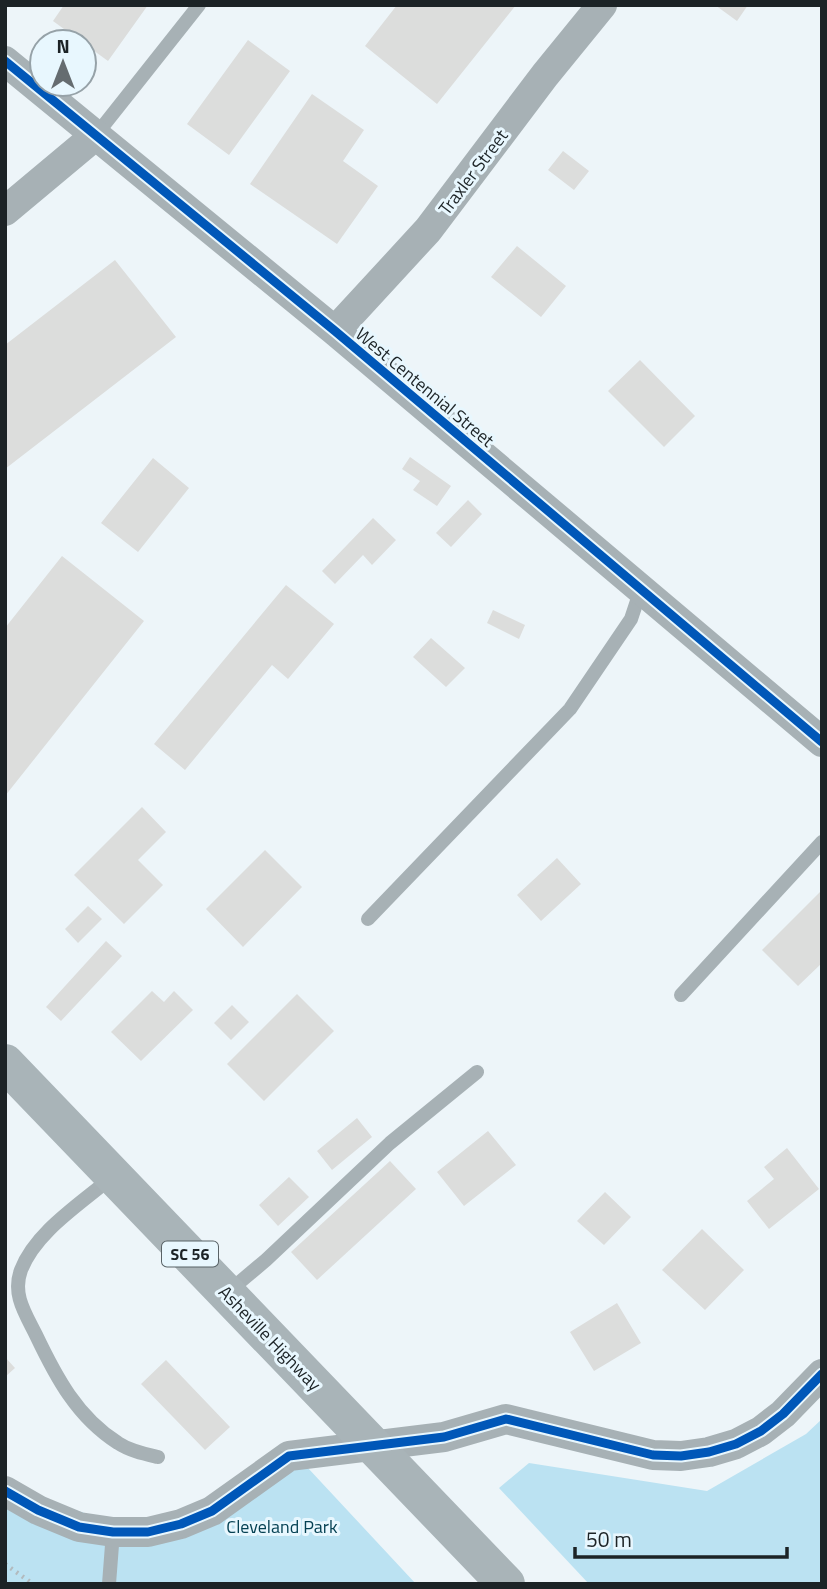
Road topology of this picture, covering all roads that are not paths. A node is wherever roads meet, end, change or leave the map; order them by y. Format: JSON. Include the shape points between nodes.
{"nodes":[{"id":1,"x":198,"y":5,"type":"edge"},
{"id":2,"x":602,"y":5,"type":"edge"},
{"id":3,"x":5,"y":61,"type":"edge"},
{"id":4,"x":96,"y":135,"type":"junction"},
{"id":5,"x":5,"y":211,"type":"edge"},
{"id":6,"x":335,"y":331,"type":"junction"},
{"id":7,"x":641,"y":589,"type":"junction"},
{"id":8,"x":822,"y":741,"type":"edge"},
{"id":9,"x":822,"y":842,"type":"edge"},
{"id":10,"x":368,"y":919,"type":"dead end"},
{"id":11,"x":681,"y":995,"type":"dead end"},
{"id":12,"x":5,"y":1063,"type":"edge"},
{"id":13,"x":477,"y":1072,"type":"dead end"},
{"id":14,"x":114,"y":1175,"type":"junction"},
{"id":15,"x":227,"y":1293,"type":"junction"},
{"id":16,"x":822,"y":1374,"type":"edge"},
{"id":17,"x":374,"y":1446,"type":"junction"},
{"id":18,"x":158,"y":1457,"type":"dead end"},
{"id":19,"x":5,"y":1491,"type":"edge"},
{"id":20,"x":113,"y":1532,"type":"junction"},
{"id":21,"x":109,"y":1584,"type":"edge"},
{"id":22,"x":506,"y":1584,"type":"edge"}],
"edges":[{"from":1,"to":4,"type":"lane"},
{"from":2,"to":6,"type":"street","name":"Traxler Street","via":[[428,230]]},
{"from":3,"to":4,"type":"street","name":"West Centennial Street"},
{"from":4,"to":5,"type":"street"},
{"from":4,"to":6,"type":"street","name":"West Centennial Street"},
{"from":6,"to":7,"type":"street","name":"West Centennial Street"},
{"from":7,"to":8,"type":"street","name":"West Centennial Street"},
{"from":7,"to":10,"type":"lane","via":[[631,619],[570,709]]},
{"from":9,"to":11,"type":"lane"},
{"from":12,"to":14,"type":"main road","name":"Asheville Highway","number":"SC 56"},
{"from":13,"to":15,"type":"lane","via":[[390,1143]]},
{"from":14,"to":15,"type":"main road","name":"Asheville Highway","number":"SC 56"},
{"from":14,"to":18,"type":"lane","via":[[41,1237],[25,1259],[16,1287],[58,1380],[78,1407],[120,1445]]},
{"from":15,"to":17,"type":"main road","name":"Asheville Highway","number":"SC 56"},
{"from":16,"to":17,"type":"street","via":[[761,1431],[709,1452],[653,1455],[506,1419],[444,1437]]},
{"from":17,"to":20,"type":"street","via":[[289,1456],[212,1511],[156,1530]]},
{"from":17,"to":22,"type":"main road","name":"Asheville Highway","number":"SC 56"},
{"from":19,"to":20,"type":"street","via":[[79,1527]]},
{"from":20,"to":21,"type":"lane"}]}
